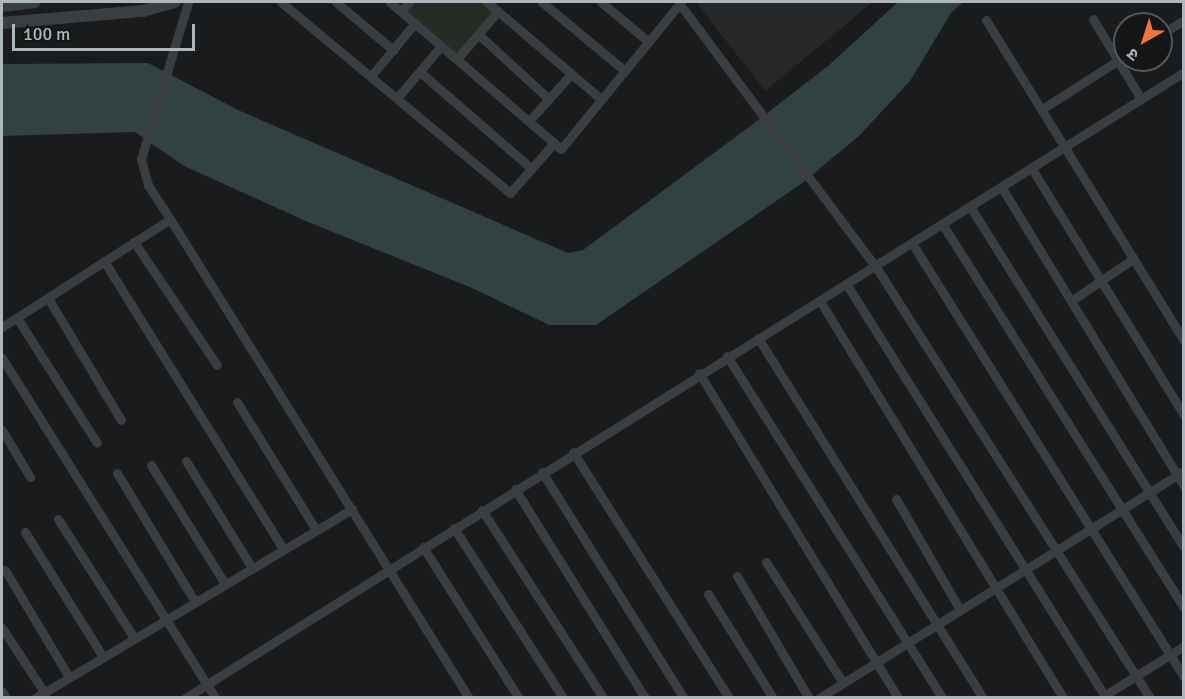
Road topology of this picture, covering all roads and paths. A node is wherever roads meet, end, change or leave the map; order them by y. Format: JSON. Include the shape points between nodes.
{"nodes":[{"id":1,"x":35,"y":2,"type":"edge"},
{"id":2,"x":175,"y":2,"type":"edge"},
{"id":3,"x":188,"y":2,"type":"edge"},
{"id":4,"x":281,"y":2,"type":"edge"},
{"id":5,"x":336,"y":2,"type":"edge"},
{"id":6,"x":390,"y":2,"type":"edge"},
{"id":7,"x":409,"y":2,"type":"edge"},
{"id":8,"x":487,"y":2,"type":"edge"},
{"id":9,"x":542,"y":2,"type":"edge"},
{"id":10,"x":601,"y":2,"type":"edge"},
{"id":11,"x":680,"y":2,"type":"edge"},
{"id":12,"x":2,"y":6,"type":"edge"},
{"id":13,"x":401,"y":11,"type":"junction"},
{"id":14,"x":498,"y":11,"type":"junction"},
{"id":15,"x":1093,"y":19,"type":"dead end"},
{"id":16,"x":986,"y":20,"type":"dead end"},
{"id":17,"x":2,"y":23,"type":"edge"},
{"id":18,"x":415,"y":23,"type":"junction"},
{"id":19,"x":478,"y":34,"type":"junction"},
{"id":20,"x":649,"y":42,"type":"junction"},
{"id":21,"x":441,"y":46,"type":"junction"},
{"id":22,"x":1113,"y":46,"type":"edge"},
{"id":23,"x":393,"y":50,"type":"junction"},
{"id":24,"x":457,"y":59,"type":"junction"},
{"id":25,"x":1113,"y":64,"type":"edge"},
{"id":26,"x":625,"y":71,"type":"junction"},
{"id":27,"x":420,"y":72,"type":"junction"},
{"id":28,"x":1128,"y":72,"type":"edge"},
{"id":29,"x":1184,"y":72,"type":"edge"},
{"id":30,"x":571,"y":74,"type":"junction"},
{"id":31,"x":371,"y":76,"type":"junction"},
{"id":32,"x":397,"y":98,"type":"junction"},
{"id":33,"x":549,"y":99,"type":"junction"},
{"id":34,"x":601,"y":99,"type":"junction"},
{"id":35,"x":1141,"y":99,"type":"junction"},
{"id":36,"x":1042,"y":109,"type":"junction"},
{"id":37,"x":529,"y":122,"type":"junction"},
{"id":38,"x":554,"y":143,"type":"junction"},
{"id":39,"x":1066,"y":147,"type":"junction"},
{"id":40,"x":531,"y":168,"type":"junction"},
{"id":41,"x":1032,"y":169,"type":"junction"},
{"id":42,"x":1002,"y":188,"type":"junction"},
{"id":43,"x":971,"y":208,"type":"junction"},
{"id":44,"x":170,"y":219,"type":"junction"},
{"id":45,"x":943,"y":225,"type":"junction"},
{"id":46,"x":134,"y":242,"type":"junction"},
{"id":47,"x":913,"y":245,"type":"junction"},
{"id":48,"x":1134,"y":258,"type":"junction"},
{"id":49,"x":104,"y":261,"type":"junction"},
{"id":50,"x":876,"y":267,"type":"junction"},
{"id":51,"x":1101,"y":281,"type":"junction"},
{"id":52,"x":847,"y":285,"type":"junction"},
{"id":53,"x":48,"y":298,"type":"junction"},
{"id":54,"x":820,"y":301,"type":"junction"},
{"id":55,"x":1071,"y":301,"type":"junction"},
{"id":56,"x":17,"y":318,"type":"junction"},
{"id":57,"x":2,"y":327,"type":"edge"},
{"id":58,"x":758,"y":338,"type":"junction"},
{"id":59,"x":1184,"y":340,"type":"edge"},
{"id":60,"x":727,"y":356,"type":"junction"},
{"id":61,"x":2,"y":358,"type":"edge"},
{"id":62,"x":217,"y":365,"type":"dead end"},
{"id":63,"x":699,"y":373,"type":"junction"},
{"id":64,"x":237,"y":402,"type":"dead end"},
{"id":65,"x":1184,"y":415,"type":"edge"},
{"id":66,"x":121,"y":420,"type":"dead end"},
{"id":67,"x":2,"y":430,"type":"edge"},
{"id":68,"x":97,"y":443,"type":"dead end"},
{"id":69,"x":573,"y":452,"type":"junction"},
{"id":70,"x":186,"y":461,"type":"dead end"},
{"id":71,"x":152,"y":465,"type":"dead end"},
{"id":72,"x":542,"y":472,"type":"junction"},
{"id":73,"x":117,"y":473,"type":"dead end"},
{"id":74,"x":1180,"y":473,"type":"edge"},
{"id":75,"x":30,"y":477,"type":"dead end"},
{"id":76,"x":1184,"y":486,"type":"edge"},
{"id":77,"x":515,"y":489,"type":"junction"},
{"id":78,"x":1150,"y":492,"type":"junction"},
{"id":79,"x":896,"y":499,"type":"dead end"},
{"id":80,"x":1124,"y":508,"type":"junction"},
{"id":81,"x":352,"y":509,"type":"junction"},
{"id":82,"x":482,"y":510,"type":"junction"},
{"id":83,"x":58,"y":519,"type":"dead end"},
{"id":84,"x":454,"y":528,"type":"junction"},
{"id":85,"x":1091,"y":528,"type":"junction"},
{"id":86,"x":316,"y":530,"type":"junction"},
{"id":87,"x":25,"y":532,"type":"dead end"},
{"id":88,"x":423,"y":547,"type":"junction"},
{"id":89,"x":1184,"y":547,"type":"edge"},
{"id":90,"x":283,"y":549,"type":"junction"},
{"id":91,"x":1059,"y":549,"type":"junction"},
{"id":92,"x":766,"y":562,"type":"dead end"},
{"id":93,"x":252,"y":568,"type":"junction"},
{"id":94,"x":1026,"y":569,"type":"junction"},
{"id":95,"x":5,"y":570,"type":"dead end"},
{"id":96,"x":388,"y":570,"type":"junction"},
{"id":97,"x":737,"y":576,"type":"dead end"},
{"id":98,"x":225,"y":584,"type":"junction"},
{"id":99,"x":997,"y":587,"type":"junction"},
{"id":100,"x":708,"y":594,"type":"dead end"},
{"id":101,"x":195,"y":602,"type":"junction"},
{"id":102,"x":1184,"y":607,"type":"edge"},
{"id":103,"x":960,"y":610,"type":"junction"},
{"id":104,"x":165,"y":620,"type":"junction"},
{"id":105,"x":938,"y":624,"type":"junction"},
{"id":106,"x":2,"y":628,"type":"edge"},
{"id":107,"x":134,"y":638,"type":"junction"},
{"id":108,"x":909,"y":642,"type":"junction"},
{"id":109,"x":1184,"y":646,"type":"edge"},
{"id":110,"x":1170,"y":655,"type":"junction"},
{"id":111,"x":103,"y":657,"type":"junction"},
{"id":112,"x":876,"y":662,"type":"junction"},
{"id":113,"x":1136,"y":675,"type":"junction"},
{"id":114,"x":69,"y":677,"type":"junction"},
{"id":115,"x":1184,"y":677,"type":"edge"},
{"id":116,"x":843,"y":683,"type":"junction"},
{"id":117,"x":207,"y":684,"type":"junction"},
{"id":118,"x":2,"y":691,"type":"edge"},
{"id":119,"x":834,"y":694,"type":"edge"},
{"id":120,"x":39,"y":695,"type":"edge"},
{"id":121,"x":1106,"y":696,"type":"edge"},
{"id":122,"x":6,"y":698,"type":"edge"},
{"id":123,"x":185,"y":698,"type":"edge"},
{"id":124,"x":215,"y":698,"type":"edge"},
{"id":125,"x":469,"y":698,"type":"edge"},
{"id":126,"x":519,"y":698,"type":"edge"},
{"id":127,"x":563,"y":698,"type":"edge"},
{"id":128,"x":603,"y":698,"type":"edge"},
{"id":129,"x":645,"y":698,"type":"edge"},
{"id":130,"x":684,"y":698,"type":"edge"},
{"id":131,"x":729,"y":698,"type":"edge"},
{"id":132,"x":772,"y":698,"type":"edge"},
{"id":133,"x":810,"y":698,"type":"edge"},
{"id":134,"x":819,"y":698,"type":"edge"},
{"id":135,"x":898,"y":698,"type":"edge"},
{"id":136,"x":942,"y":698,"type":"edge"},
{"id":137,"x":983,"y":698,"type":"edge"},
{"id":138,"x":1064,"y":698,"type":"edge"},
{"id":139,"x":1150,"y":698,"type":"edge"}],
"edges":[{"from":1,"to":12,"type":"street"},
{"from":2,"to":17,"type":"street","via":[[143,10]]},
{"from":3,"to":44,"type":"street","via":[[141,159],[148,184]]},
{"from":4,"to":31,"type":"street"},
{"from":5,"to":23,"type":"street"},
{"from":6,"to":13,"type":"street"},
{"from":7,"to":13,"type":"street"},
{"from":8,"to":14,"type":"street"},
{"from":9,"to":26,"type":"street"},
{"from":10,"to":20,"type":"street"},
{"from":11,"to":20,"type":"street"},
{"from":11,"to":50,"type":"street"},
{"from":13,"to":18,"type":"street"},
{"from":14,"to":19,"type":"street"},
{"from":14,"to":30,"type":"street"},
{"from":15,"to":22,"type":"street"},
{"from":16,"to":36,"type":"street"},
{"from":18,"to":21,"type":"street"},
{"from":18,"to":23,"type":"street"},
{"from":19,"to":24,"type":"street"},
{"from":19,"to":33,"type":"street"},
{"from":20,"to":26,"type":"street"},
{"from":21,"to":24,"type":"street"},
{"from":21,"to":27,"type":"street"},
{"from":23,"to":31,"type":"street"},
{"from":24,"to":37,"type":"street"},
{"from":25,"to":36,"type":"street"},
{"from":26,"to":34,"type":"street"},
{"from":27,"to":32,"type":"street"},
{"from":27,"to":40,"type":"street"},
{"from":28,"to":35,"type":"street"},
{"from":29,"to":35,"type":"street"},
{"from":30,"to":33,"type":"street"},
{"from":30,"to":34,"type":"street"},
{"from":31,"to":32,"type":"street"},
{"from":32,"to":40,"type":"street","via":[[510,193]]},
{"from":33,"to":37,"type":"street"},
{"from":34,"to":38,"type":"street","via":[[561,148]]},
{"from":35,"to":39,"type":"street"},
{"from":36,"to":39,"type":"street"},
{"from":37,"to":38,"type":"street"},
{"from":38,"to":40,"type":"street"},
{"from":39,"to":41,"type":"street"},
{"from":39,"to":48,"type":"street"},
{"from":41,"to":42,"type":"street"},
{"from":41,"to":51,"type":"street"},
{"from":42,"to":43,"type":"street"},
{"from":42,"to":55,"type":"street"},
{"from":43,"to":45,"type":"street"},
{"from":43,"to":78,"type":"street"},
{"from":44,"to":46,"type":"street"},
{"from":44,"to":81,"type":"street"},
{"from":45,"to":47,"type":"street"},
{"from":45,"to":80,"type":"street"},
{"from":46,"to":49,"type":"street"},
{"from":46,"to":62,"type":"street"},
{"from":47,"to":50,"type":"street"},
{"from":47,"to":85,"type":"street"},
{"from":48,"to":51,"type":"street"},
{"from":48,"to":59,"type":"street"},
{"from":49,"to":53,"type":"street"},
{"from":49,"to":90,"type":"street"},
{"from":50,"to":52,"type":"street"},
{"from":50,"to":91,"type":"street"},
{"from":51,"to":55,"type":"street"},
{"from":51,"to":65,"type":"street"},
{"from":52,"to":54,"type":"street"},
{"from":52,"to":94,"type":"street"},
{"from":53,"to":56,"type":"street"},
{"from":53,"to":66,"type":"street"},
{"from":54,"to":58,"type":"street"},
{"from":54,"to":99,"type":"street"},
{"from":55,"to":74,"type":"street"},
{"from":56,"to":57,"type":"street"},
{"from":56,"to":68,"type":"street"},
{"from":58,"to":60,"type":"street"},
{"from":58,"to":105,"type":"street"},
{"from":60,"to":63,"type":"street"},
{"from":60,"to":108,"type":"street"},
{"from":61,"to":104,"type":"street"},
{"from":63,"to":69,"type":"street"},
{"from":63,"to":112,"type":"street"},
{"from":64,"to":86,"type":"street"},
{"from":67,"to":75,"type":"street"},
{"from":69,"to":72,"type":"street"},
{"from":69,"to":131,"type":"street"},
{"from":70,"to":93,"type":"street"},
{"from":71,"to":98,"type":"street"},
{"from":72,"to":77,"type":"street"},
{"from":72,"to":130,"type":"street"},
{"from":73,"to":101,"type":"street"},
{"from":74,"to":76,"type":"street"},
{"from":74,"to":78,"type":"street"},
{"from":77,"to":82,"type":"street"},
{"from":77,"to":129,"type":"street"},
{"from":78,"to":80,"type":"street"},
{"from":78,"to":89,"type":"street"},
{"from":79,"to":103,"type":"street"},
{"from":80,"to":85,"type":"street"},
{"from":80,"to":102,"type":"street"},
{"from":81,"to":86,"type":"street"},
{"from":81,"to":96,"type":"street"},
{"from":82,"to":84,"type":"street"},
{"from":82,"to":128,"type":"street"},
{"from":83,"to":107,"type":"street"},
{"from":84,"to":88,"type":"street"},
{"from":84,"to":127,"type":"street"},
{"from":85,"to":91,"type":"street"},
{"from":85,"to":110,"type":"street"},
{"from":86,"to":90,"type":"street"},
{"from":87,"to":111,"type":"street"},
{"from":88,"to":96,"type":"street"},
{"from":88,"to":126,"type":"street"},
{"from":90,"to":93,"type":"street"},
{"from":91,"to":94,"type":"street"},
{"from":91,"to":113,"type":"street"},
{"from":92,"to":116,"type":"street"},
{"from":93,"to":98,"type":"street"},
{"from":94,"to":99,"type":"street"},
{"from":94,"to":121,"type":"street"},
{"from":95,"to":114,"type":"street"},
{"from":96,"to":117,"type":"street"},
{"from":96,"to":125,"type":"street"},
{"from":97,"to":133,"type":"street"},
{"from":98,"to":101,"type":"street"},
{"from":99,"to":103,"type":"street"},
{"from":99,"to":138,"type":"street"},
{"from":100,"to":132,"type":"street"},
{"from":101,"to":104,"type":"street"},
{"from":103,"to":105,"type":"street"},
{"from":104,"to":107,"type":"street"},
{"from":104,"to":117,"type":"street"},
{"from":105,"to":108,"type":"street"},
{"from":105,"to":137,"type":"street"},
{"from":106,"to":120,"type":"street"},
{"from":107,"to":111,"type":"street"},
{"from":108,"to":112,"type":"street"},
{"from":108,"to":136,"type":"street"},
{"from":109,"to":110,"type":"street"},
{"from":110,"to":113,"type":"street"},
{"from":110,"to":115,"type":"street"},
{"from":111,"to":114,"type":"street"},
{"from":112,"to":116,"type":"street"},
{"from":112,"to":135,"type":"street"},
{"from":113,"to":121,"type":"street"},
{"from":113,"to":139,"type":"street"},
{"from":114,"to":120,"type":"street"},
{"from":116,"to":119,"type":"street"},
{"from":117,"to":123,"type":"street"},
{"from":117,"to":124,"type":"street"},
{"from":118,"to":122,"type":"street"},
{"from":119,"to":134,"type":"street"}]}
